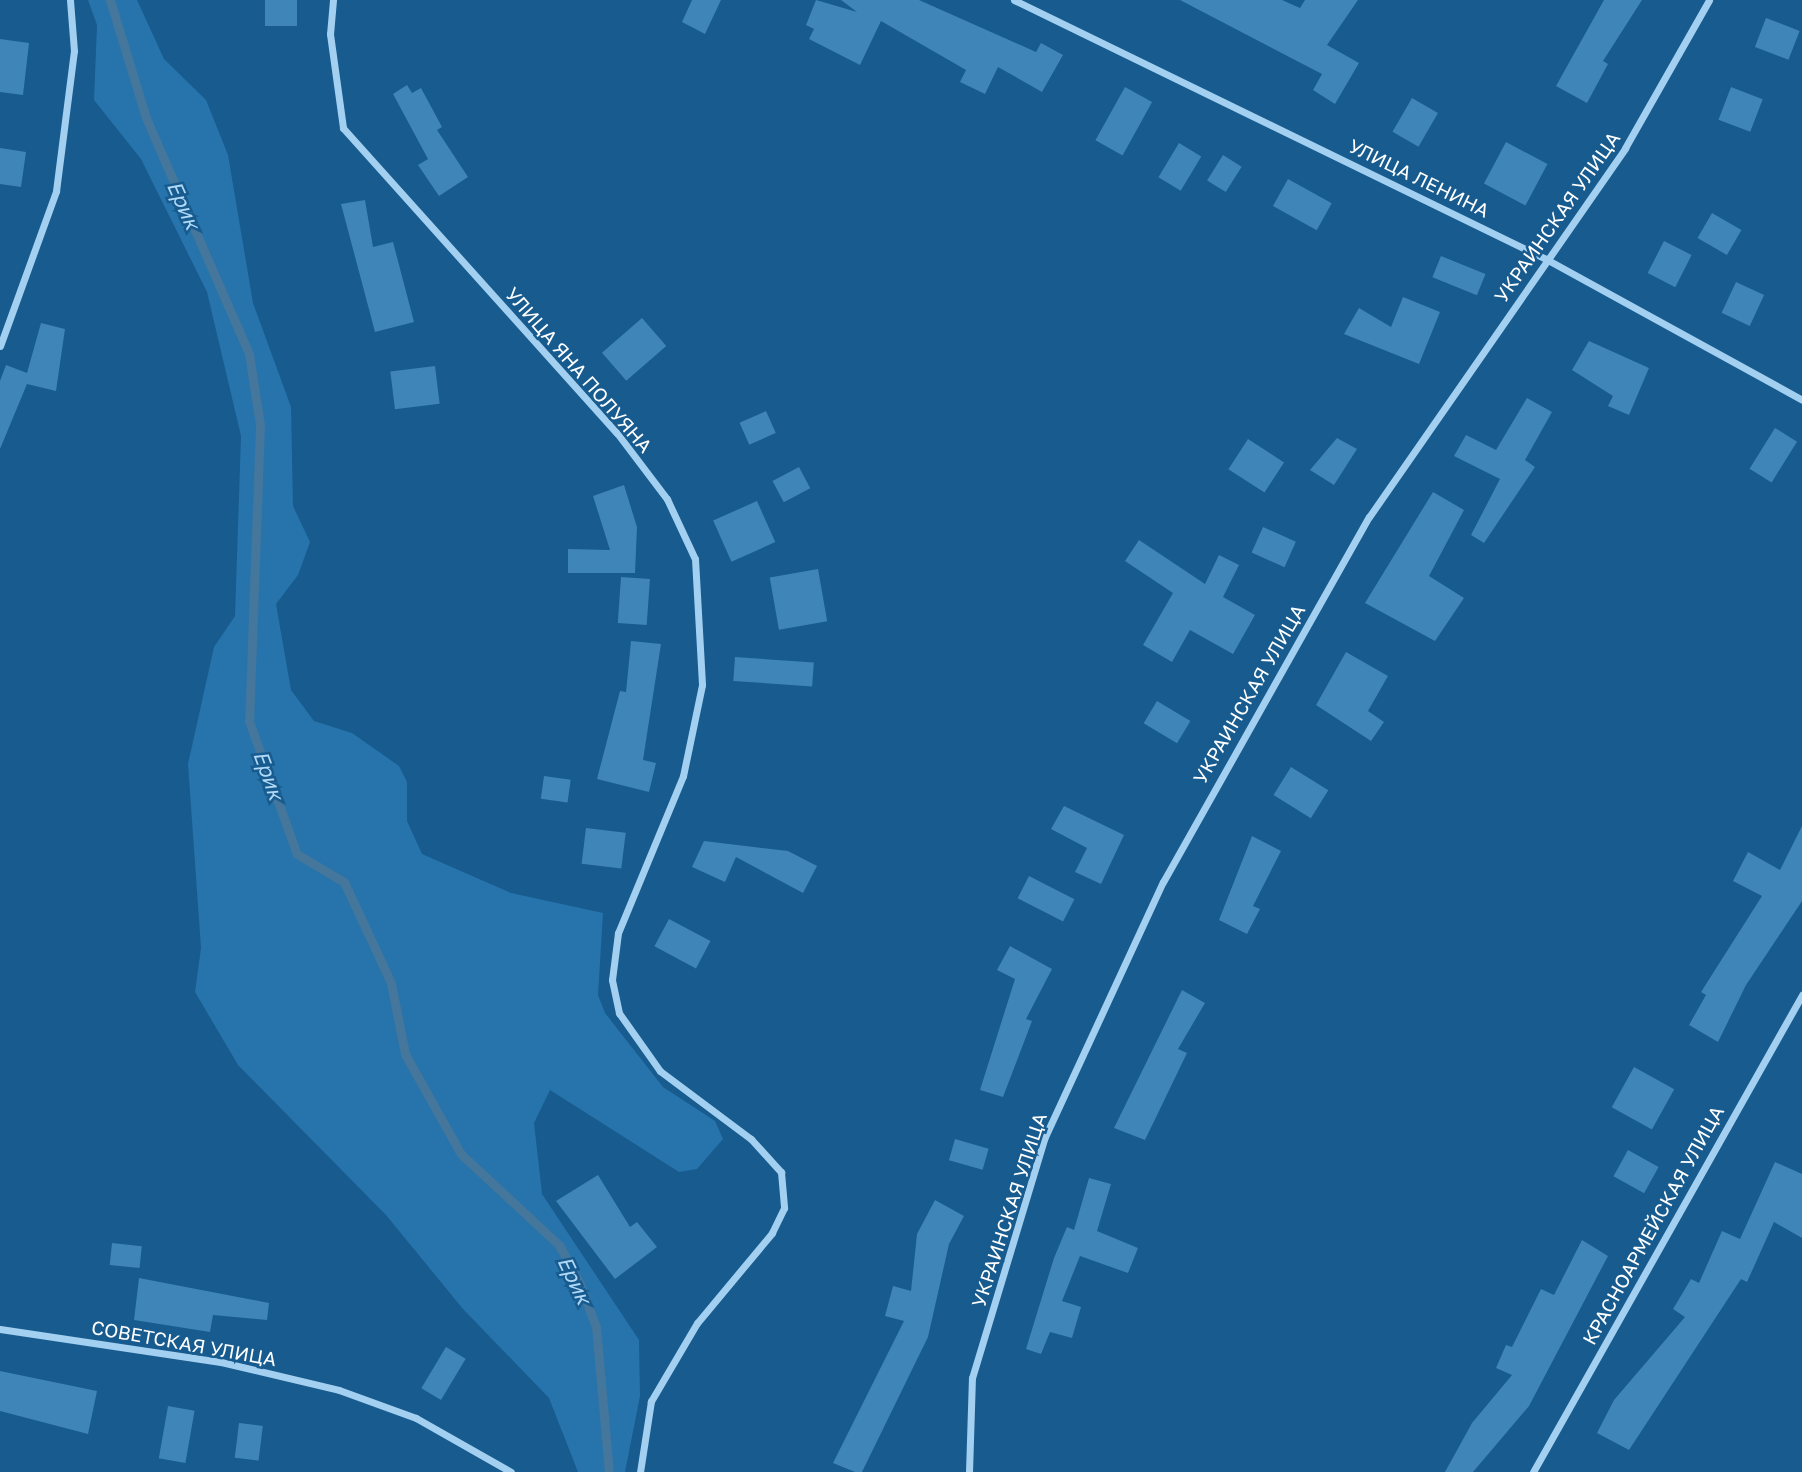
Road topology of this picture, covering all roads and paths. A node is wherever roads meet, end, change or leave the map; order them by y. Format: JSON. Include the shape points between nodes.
{"nodes":[{"id":1,"x":71,"y":0,"type":"edge"},
{"id":2,"x":333,"y":0,"type":"edge"},
{"id":3,"x":1014,"y":0,"type":"edge"},
{"id":4,"x":1709,"y":0,"type":"edge"},
{"id":5,"x":1546,"y":259,"type":"junction"},
{"id":6,"x":0,"y":346,"type":"edge"},
{"id":7,"x":1802,"y":400,"type":"edge"},
{"id":8,"x":1802,"y":995,"type":"edge"},
{"id":9,"x":0,"y":1329,"type":"edge"},
{"id":10,"x":511,"y":1472,"type":"edge"},
{"id":11,"x":640,"y":1472,"type":"edge"},
{"id":12,"x":969,"y":1472,"type":"edge"},
{"id":13,"x":1533,"y":1472,"type":"edge"}],
"edges":[{"from":1,"to":6,"type":"street","via":[[74,51],[56,191]]},
{"from":2,"to":11,"type":"street","name":"УЛИЦА ЯНА ПОЛУЯНА","via":[[330,34],[343,128],[617,432],[667,499],[695,559],[702,598],[702,685],[683,776],[618,933],[612,979],[619,1013],[660,1071],[751,1139],[781,1172],[784,1208],[772,1233],[697,1323],[651,1401]]},
{"from":3,"to":5,"type":"street","name":"УЛИЦА ЛЕНИНА"},
{"from":4,"to":5,"type":"street","name":"УКРАИНСКАЯ УЛИЦА","via":[[1625,148]]},
{"from":5,"to":7,"type":"street","name":"УЛИЦА ЛЕНИНА"},
{"from":5,"to":12,"type":"street","name":"УКРАИНСКАЯ УЛИЦА","via":[[1369,517],[1163,882],[1044,1139],[972,1378]]},
{"from":8,"to":13,"type":"street","name":"КРАСНОАРМЕЙСКАЯ УЛИЦА"},
{"from":9,"to":10,"type":"street","name":"СОВЕТСКАЯ УЛИЦА","via":[[221,1362],[339,1390],[416,1418]]}]}
